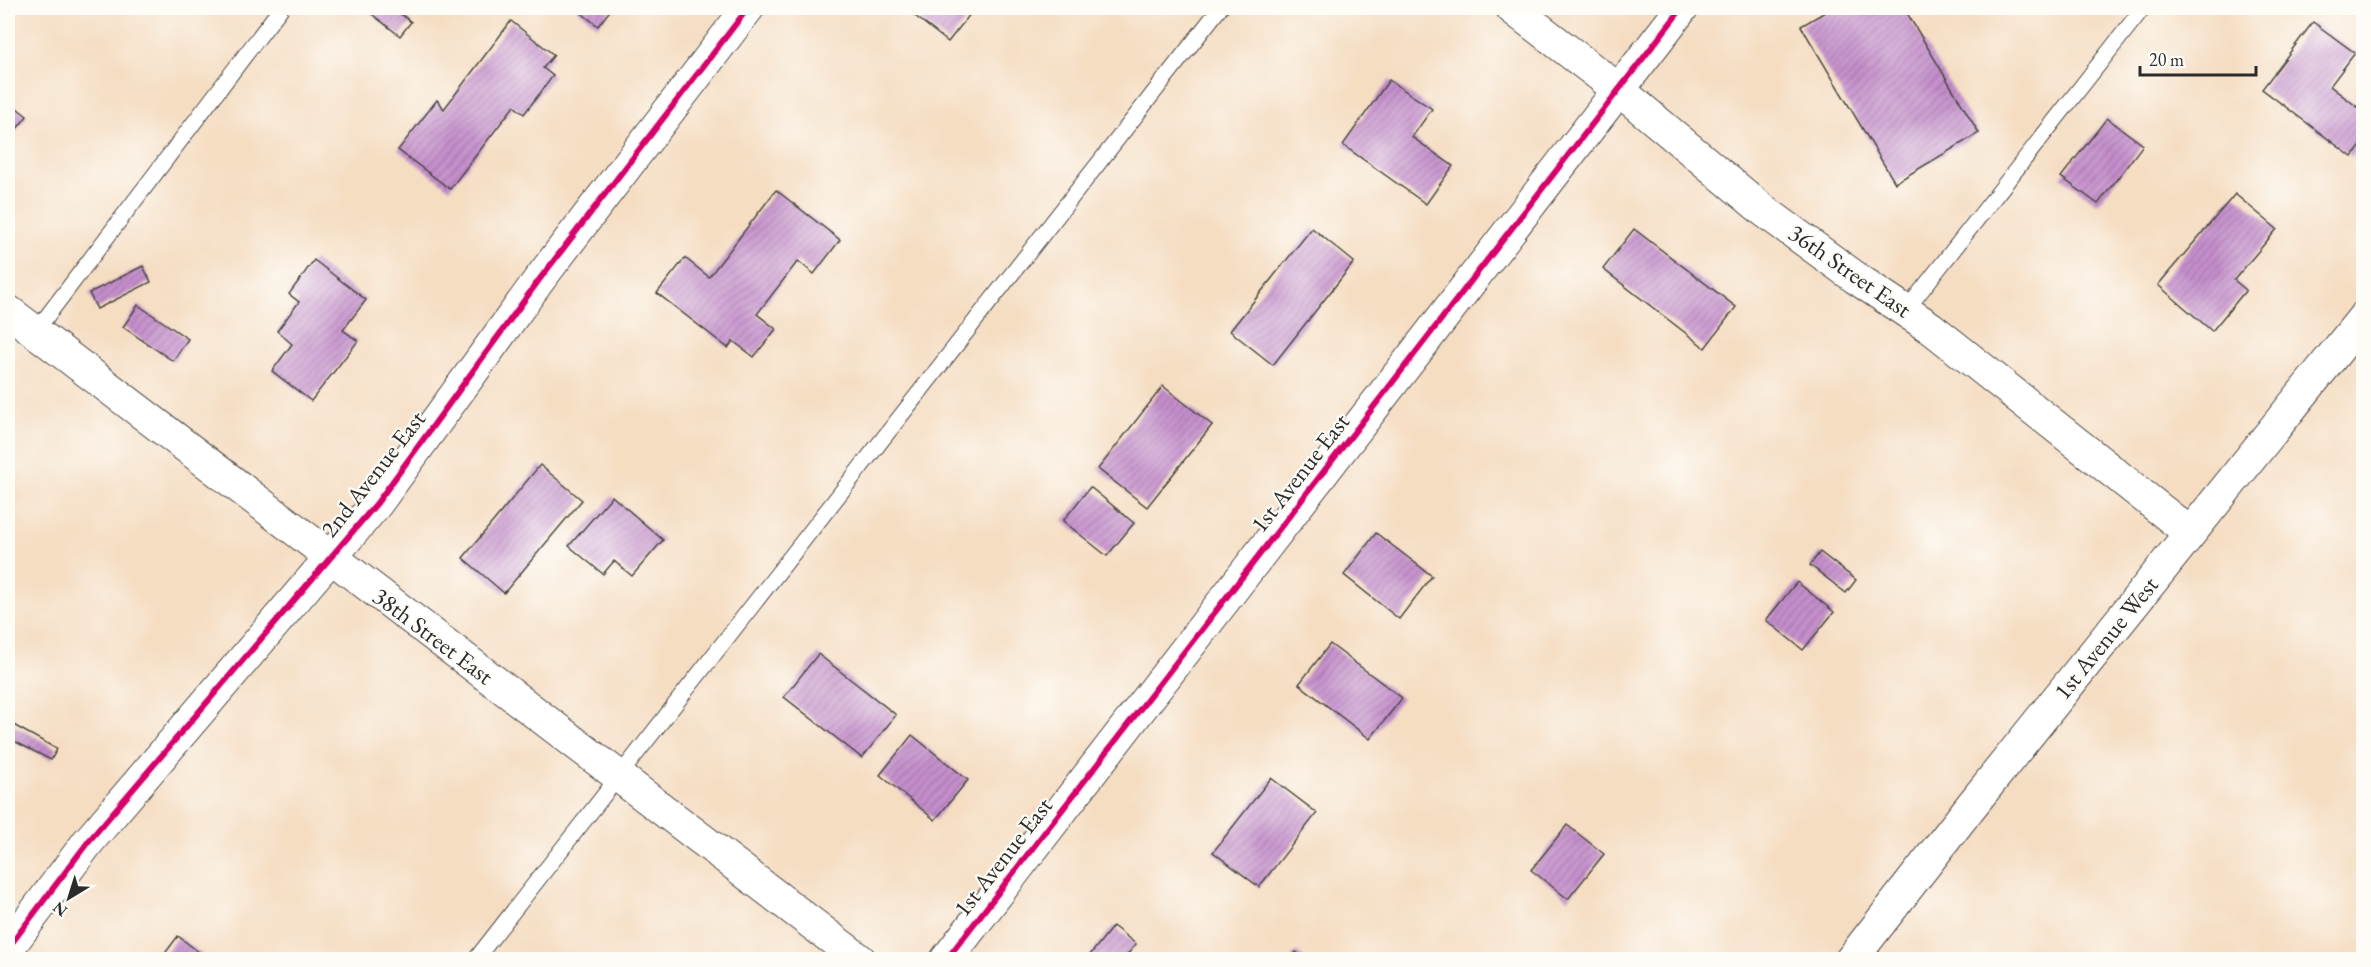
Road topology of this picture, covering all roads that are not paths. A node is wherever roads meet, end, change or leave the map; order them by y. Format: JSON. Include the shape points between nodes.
{"nodes":[{"id":1,"x":281,"y":8,"type":"edge"},
{"id":2,"x":748,"y":8,"type":"edge"},
{"id":3,"x":1220,"y":8,"type":"edge"},
{"id":4,"x":1512,"y":8,"type":"edge"},
{"id":5,"x":1682,"y":8,"type":"edge"},
{"id":6,"x":2144,"y":8,"type":"edge"},
{"id":7,"x":1619,"y":90,"type":"junction"},
{"id":8,"x":1906,"y":310,"type":"junction"},
{"id":9,"x":8,"y":311,"type":"edge"},
{"id":10,"x":2364,"y":317,"type":"edge"},
{"id":11,"x":35,"y":332,"type":"junction"},
{"id":12,"x":2190,"y":533,"type":"junction"},
{"id":13,"x":330,"y":558,"type":"junction"},
{"id":14,"x":619,"y":776,"type":"junction"},
{"id":15,"x":8,"y":948,"type":"edge"},
{"id":16,"x":475,"y":960,"type":"edge"},
{"id":17,"x":860,"y":960,"type":"edge"},
{"id":18,"x":946,"y":960,"type":"edge"},
{"id":19,"x":1851,"y":960,"type":"edge"}],
"edges":[{"from":1,"to":11,"type":"lane"},
{"from":2,"to":13,"type":"street","name":"2nd Avenue East","via":[[539,280],[377,502]]},
{"from":3,"to":14,"type":"lane"},
{"from":4,"to":7,"type":"street","name":"36th Street East"},
{"from":5,"to":7,"type":"street","name":"1st Avenue East"},
{"from":6,"to":8,"type":"lane"},
{"from":7,"to":8,"type":"street","name":"36th Street East","via":[[1763,210]]},
{"from":7,"to":18,"type":"street","name":"1st Avenue East"},
{"from":8,"to":12,"type":"street","name":"36th Street East"},
{"from":9,"to":11,"type":"street","name":"38th Street East"},
{"from":10,"to":12,"type":"street","name":"1st Avenue West"},
{"from":11,"to":13,"type":"street","name":"38th Street East"},
{"from":12,"to":19,"type":"street","name":"1st Avenue West"},
{"from":13,"to":14,"type":"street","name":"38th Street East"},
{"from":13,"to":15,"type":"street","name":"2nd Avenue East","via":[[88,842]]},
{"from":14,"to":16,"type":"lane"},
{"from":14,"to":17,"type":"street","name":"38th Street East"}]}
